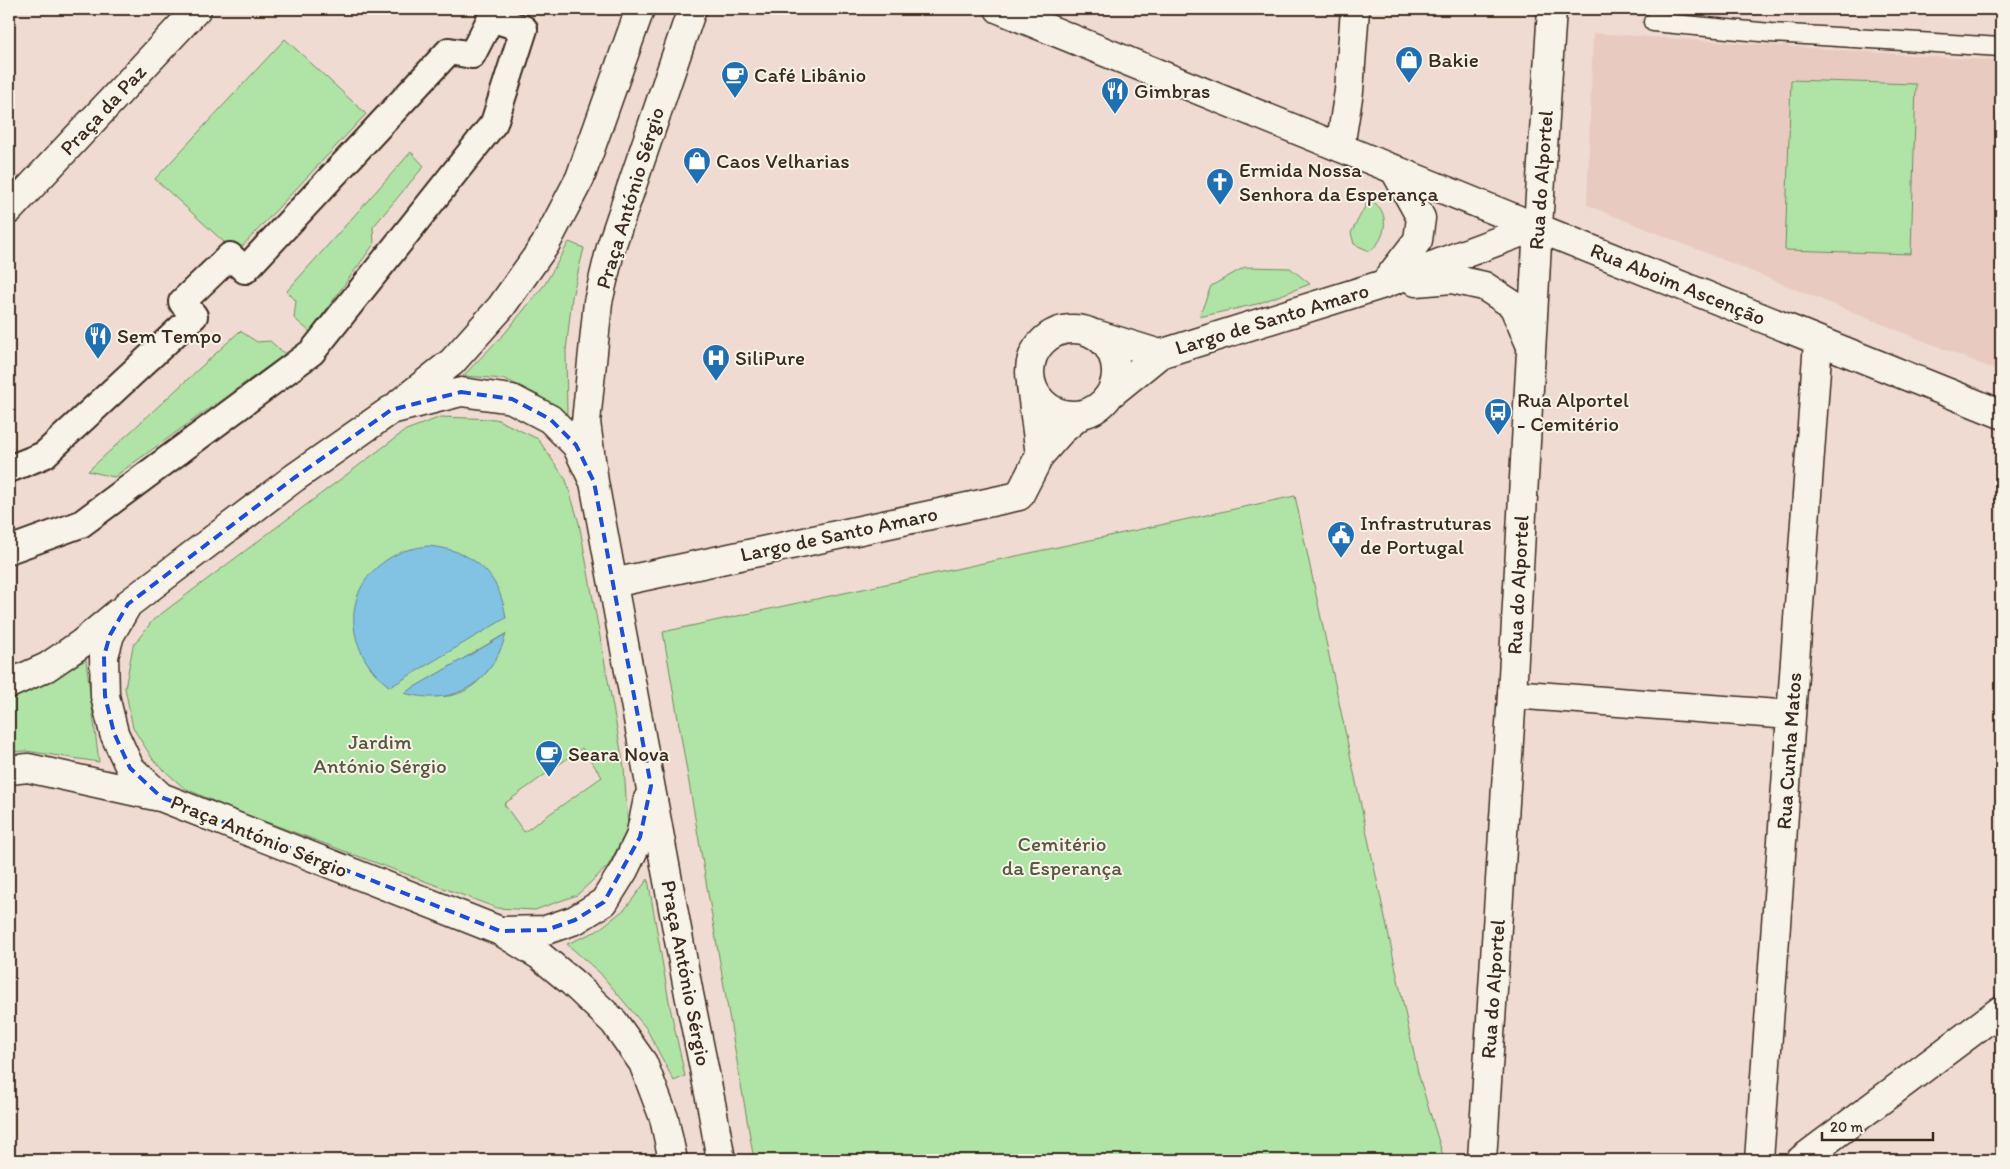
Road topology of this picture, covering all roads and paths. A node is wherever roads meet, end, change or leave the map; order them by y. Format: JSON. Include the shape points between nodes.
{"nodes":[{"id":1,"x":197,"y":9,"type":"edge"},
{"id":2,"x":640,"y":9,"type":"edge"},
{"id":3,"x":692,"y":9,"type":"edge"},
{"id":4,"x":999,"y":9,"type":"edge"},
{"id":5,"x":1355,"y":9,"type":"edge"},
{"id":6,"x":1552,"y":9,"type":"edge"},
{"id":7,"x":1653,"y":22,"type":"dead end"},
{"id":8,"x":2001,"y":48,"type":"edge"},
{"id":9,"x":1340,"y":147,"type":"junction"},
{"id":10,"x":1394,"y":169,"type":"junction"},
{"id":11,"x":9,"y":210,"type":"edge"},
{"id":12,"x":1538,"y":226,"type":"junction"},
{"id":13,"x":1384,"y":284,"type":"junction"},
{"id":14,"x":1083,"y":330,"type":"junction"},
{"id":15,"x":1818,"y":342,"type":"junction"},
{"id":16,"x":1531,"y":346,"type":"junction"},
{"id":17,"x":1160,"y":354,"type":"junction"},
{"id":18,"x":1030,"y":383,"type":"junction"},
{"id":19,"x":1112,"y":393,"type":"junction"},
{"id":20,"x":391,"y":410,"type":"junction"},
{"id":21,"x":2001,"y":414,"type":"edge"},
{"id":22,"x":1079,"y":416,"type":"junction"},
{"id":23,"x":1040,"y":455,"type":"junction"},
{"id":24,"x":9,"y":469,"type":"edge"},
{"id":25,"x":594,"y":482,"type":"junction"},
{"id":26,"x":9,"y":550,"type":"edge"},
{"id":27,"x":613,"y":583,"type":"junction"},
{"id":28,"x":128,"y":604,"type":"junction"},
{"id":29,"x":9,"y":684,"type":"edge"},
{"id":30,"x":1512,"y":694,"type":"junction"},
{"id":31,"x":1791,"y":715,"type":"junction"},
{"id":32,"x":9,"y":770,"type":"edge"},
{"id":33,"x":651,"y":786,"type":"junction"},
{"id":34,"x":161,"y":797,"type":"junction"},
{"id":35,"x":500,"y":931,"type":"junction"},
{"id":36,"x":2001,"y":1010,"type":"edge"},
{"id":37,"x":673,"y":1160,"type":"edge"},
{"id":38,"x":721,"y":1160,"type":"edge"},
{"id":39,"x":1482,"y":1160,"type":"edge"},
{"id":40,"x":1759,"y":1160,"type":"edge"},
{"id":41,"x":1801,"y":1160,"type":"edge"}],
"edges":[{"from":1,"to":11,"type":"street","name":"Praça da Paz"},
{"from":2,"to":20,"type":"street","name":"Praça António Sérgio","via":[[580,178],[545,245],[500,306],[452,362]]},
{"from":3,"to":25,"type":"street","name":"Praça António Sérgio","via":[[611,247],[598,302],[586,422]]},
{"from":4,"to":9,"type":"street","name":"Rua Aboim Ascenção"},
{"from":5,"to":9,"type":"street","via":[[1350,91]]},
{"from":6,"to":12,"type":"street","name":"Rua do Alportel"},
{"from":7,"to":8,"type":"lane"},
{"from":9,"to":10,"type":"street","name":"Rua Aboim Ascenção"},
{"from":10,"to":12,"type":"street","name":"Rua Aboim Ascenção"},
{"from":10,"to":13,"type":"street","via":[[1421,218],[1418,240]]},
{"from":12,"to":13,"type":"street"},
{"from":12,"to":15,"type":"street","name":"Rua Aboim Ascenção"},
{"from":12,"to":16,"type":"street","name":"Rua do Alportel"},
{"from":13,"to":16,"type":"street","via":[[1452,280],[1484,286],[1513,305]]},
{"from":13,"to":17,"type":"street","name":"Largo de Santo Amaro"},
{"from":14,"to":17,"type":"street"},
{"from":14,"to":18,"type":"street","via":[[1060,330],[1042,342],[1032,357]]},
{"from":14,"to":19,"type":"street","via":[[1104,341],[1114,356],[1117,375]]},
{"from":15,"to":21,"type":"street","name":"Rua Aboim Ascenção"},
{"from":15,"to":31,"type":"street","name":"Rua Cunha Matos"},
{"from":16,"to":30,"type":"street","name":"Rua do Alportel"},
{"from":17,"to":19,"type":"street"},
{"from":18,"to":22,"type":"street","via":[[1041,403],[1058,414]]},
{"from":18,"to":23,"type":"street"},
{"from":19,"to":22,"type":"street","via":[[1094,411]]},
{"from":20,"to":25,"type":"street","name":"Praça António Sérgio","via":[[462,392],[512,400],[550,419],[576,445]]},
{"from":20,"to":28,"type":"street","name":"Praça António Sérgio","via":[[294,478]]},
{"from":22,"to":23,"type":"street"},
{"from":23,"to":27,"type":"street","name":"Largo de Santo Amaro","via":[[1019,496]]},
{"from":24,"to":26,"type":"street","via":[[44,455],[194,316],[182,302],[230,256],[245,270],[448,51],[472,56],[491,18],[524,29],[494,123],[312,352],[81,524]]},
{"from":25,"to":27,"type":"street","name":"Praça António Sérgio"},
{"from":27,"to":33,"type":"street","name":"Praça António Sérgio"},
{"from":28,"to":29,"type":"street","via":[[54,662]]},
{"from":28,"to":34,"type":"street","name":"Praça António Sérgio","via":[[110,635],[104,656],[105,696],[114,734],[130,768]]},
{"from":30,"to":31,"type":"street"},
{"from":30,"to":39,"type":"street","name":"Rua do Alportel"},
{"from":31,"to":40,"type":"street","name":"Rua Cunha Matos"},
{"from":32,"to":34,"type":"street","via":[[28,768]]},
{"from":33,"to":35,"type":"street","name":"Praça António Sérgio","via":[[640,837],[604,902],[575,920],[546,930]]},
{"from":33,"to":38,"type":"street","name":"Praça António Sérgio"},
{"from":34,"to":35,"type":"street","name":"Praça António Sérgio"},
{"from":35,"to":37,"type":"street","name":"Praça António Sérgio","via":[[540,955],[614,1022],[642,1063],[664,1118]]},
{"from":36,"to":41,"type":"street"}]}
